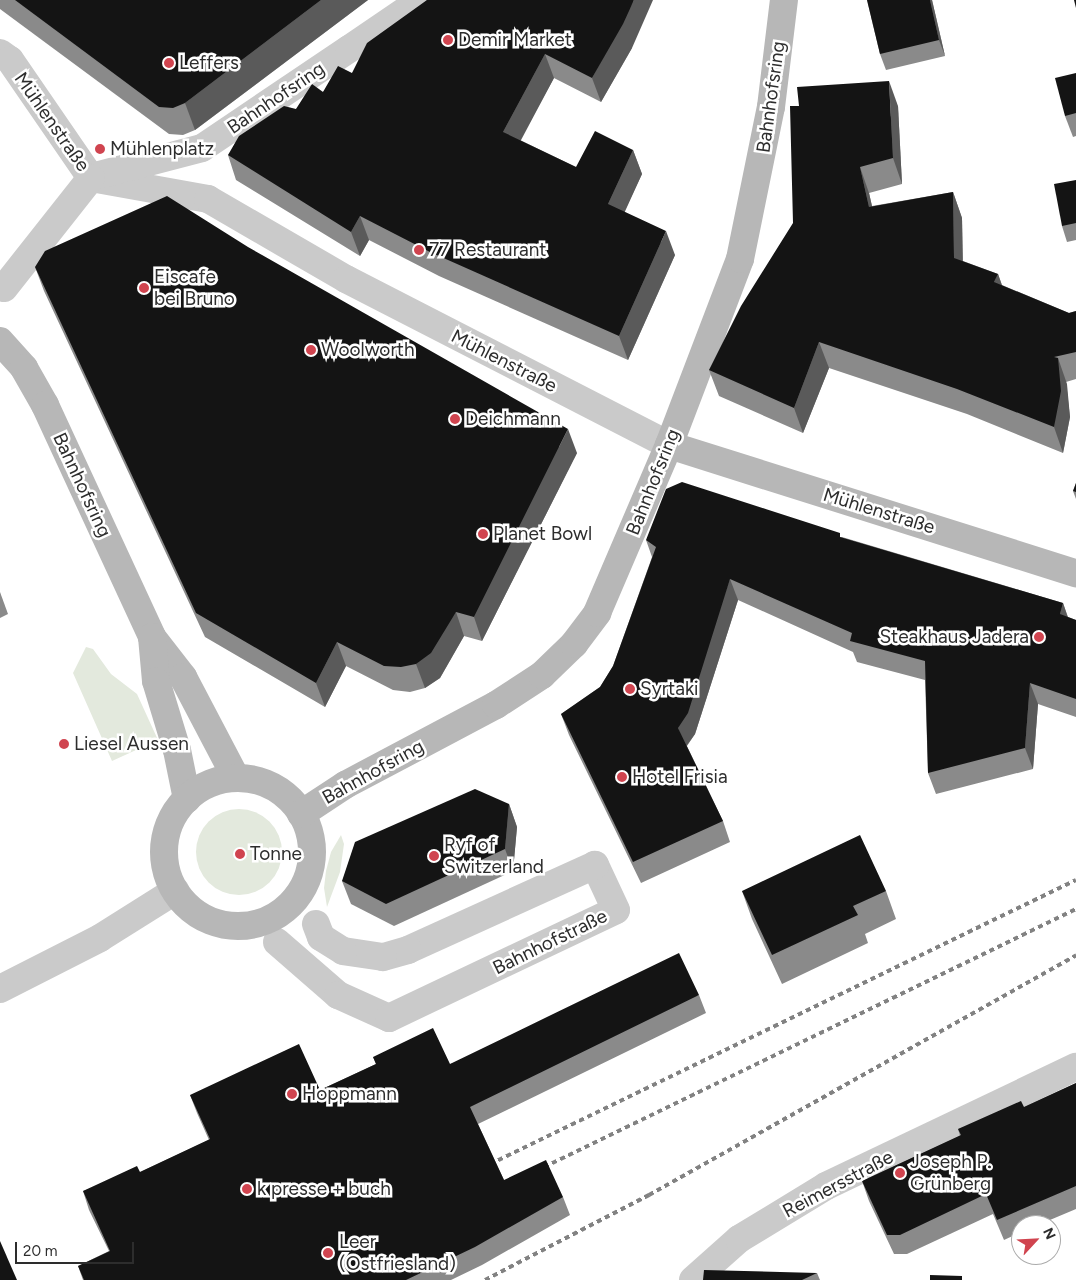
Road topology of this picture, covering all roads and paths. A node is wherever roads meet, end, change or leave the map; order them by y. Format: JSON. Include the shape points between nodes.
{"nodes":[{"id":1,"x":421,"y":0,"type":"edge"},
{"id":2,"x":784,"y":0,"type":"edge"},
{"id":3,"x":0,"y":53,"type":"edge"},
{"id":4,"x":91,"y":178,"type":"junction"},
{"id":5,"x":4,"y":288,"type":"dead end"},
{"id":6,"x":0,"y":341,"type":"edge"},
{"id":7,"x":669,"y":444,"type":"junction"},
{"id":8,"x":1076,"y":573,"type":"edge"},
{"id":9,"x":152,"y":637,"type":"junction"},
{"id":10,"x":236,"y":778,"type":"junction"},
{"id":11,"x":187,"y":799,"type":"junction"},
{"id":12,"x":301,"y":814,"type":"junction"},
{"id":13,"x":175,"y":891,"type":"junction"},
{"id":14,"x":316,"y":924,"type":"dead end"},
{"id":15,"x":277,"y":942,"type":"dead end"},
{"id":16,"x":0,"y":989,"type":"edge"},
{"id":17,"x":1076,"y":1067,"type":"edge"},
{"id":18,"x":693,"y":1280,"type":"edge"}],
"edges":[{"from":1,"to":4,"type":"street","name":"Bahnhofsring","via":[[202,148]]},
{"from":2,"to":7,"type":"main road","name":"Bahnhofsring","via":[[771,107],[740,259]]},
{"from":3,"to":4,"type":"street","name":"Mühlenstraße","via":[[10,60]]},
{"from":4,"to":5,"type":"street"},
{"from":4,"to":7,"type":"street","name":"Mühlenstraße","via":[[208,198],[346,279]]},
{"from":6,"to":9,"type":"main road","name":"Bahnhofsring","via":[[24,368],[46,405]]},
{"from":7,"to":8,"type":"main road","name":"Mühlenstraße"},
{"from":7,"to":12,"type":"main road","name":"Bahnhofsring","via":[[596,613],[574,644],[542,675],[496,705],[345,786]]},
{"from":9,"to":10,"type":"main road","name":"Bahnhofsring","via":[[183,677]]},
{"from":9,"to":11,"type":"main road","name":"Bahnhofsring","via":[[156,681],[177,750]]},
{"from":10,"to":11,"type":"main road","name":"Bahnhofsring","via":[[216,782]]},
{"from":10,"to":12,"type":"main road","name":"Bahnhofsring","via":[[264,783],[279,790]]},
{"from":11,"to":13,"type":"main road","name":"Bahnhofsring","via":[[172,820],[164,848],[167,870]]},
{"from":12,"to":13,"type":"main road","name":"Bahnhofsring","via":[[309,830],[311,868],[296,898],[272,918],[246,926],[212,922],[192,910]]},
{"from":13,"to":16,"type":"street","via":[[100,938]]},
{"from":14,"to":15,"type":"street","name":"Bahnhofstraße","via":[[321,937],[343,951],[383,957],[408,950],[594,865],[616,910],[389,1018],[338,995]]},
{"from":17,"to":18,"type":"street","name":"Reimersstraße","via":[[826,1186],[738,1239]]}]}
